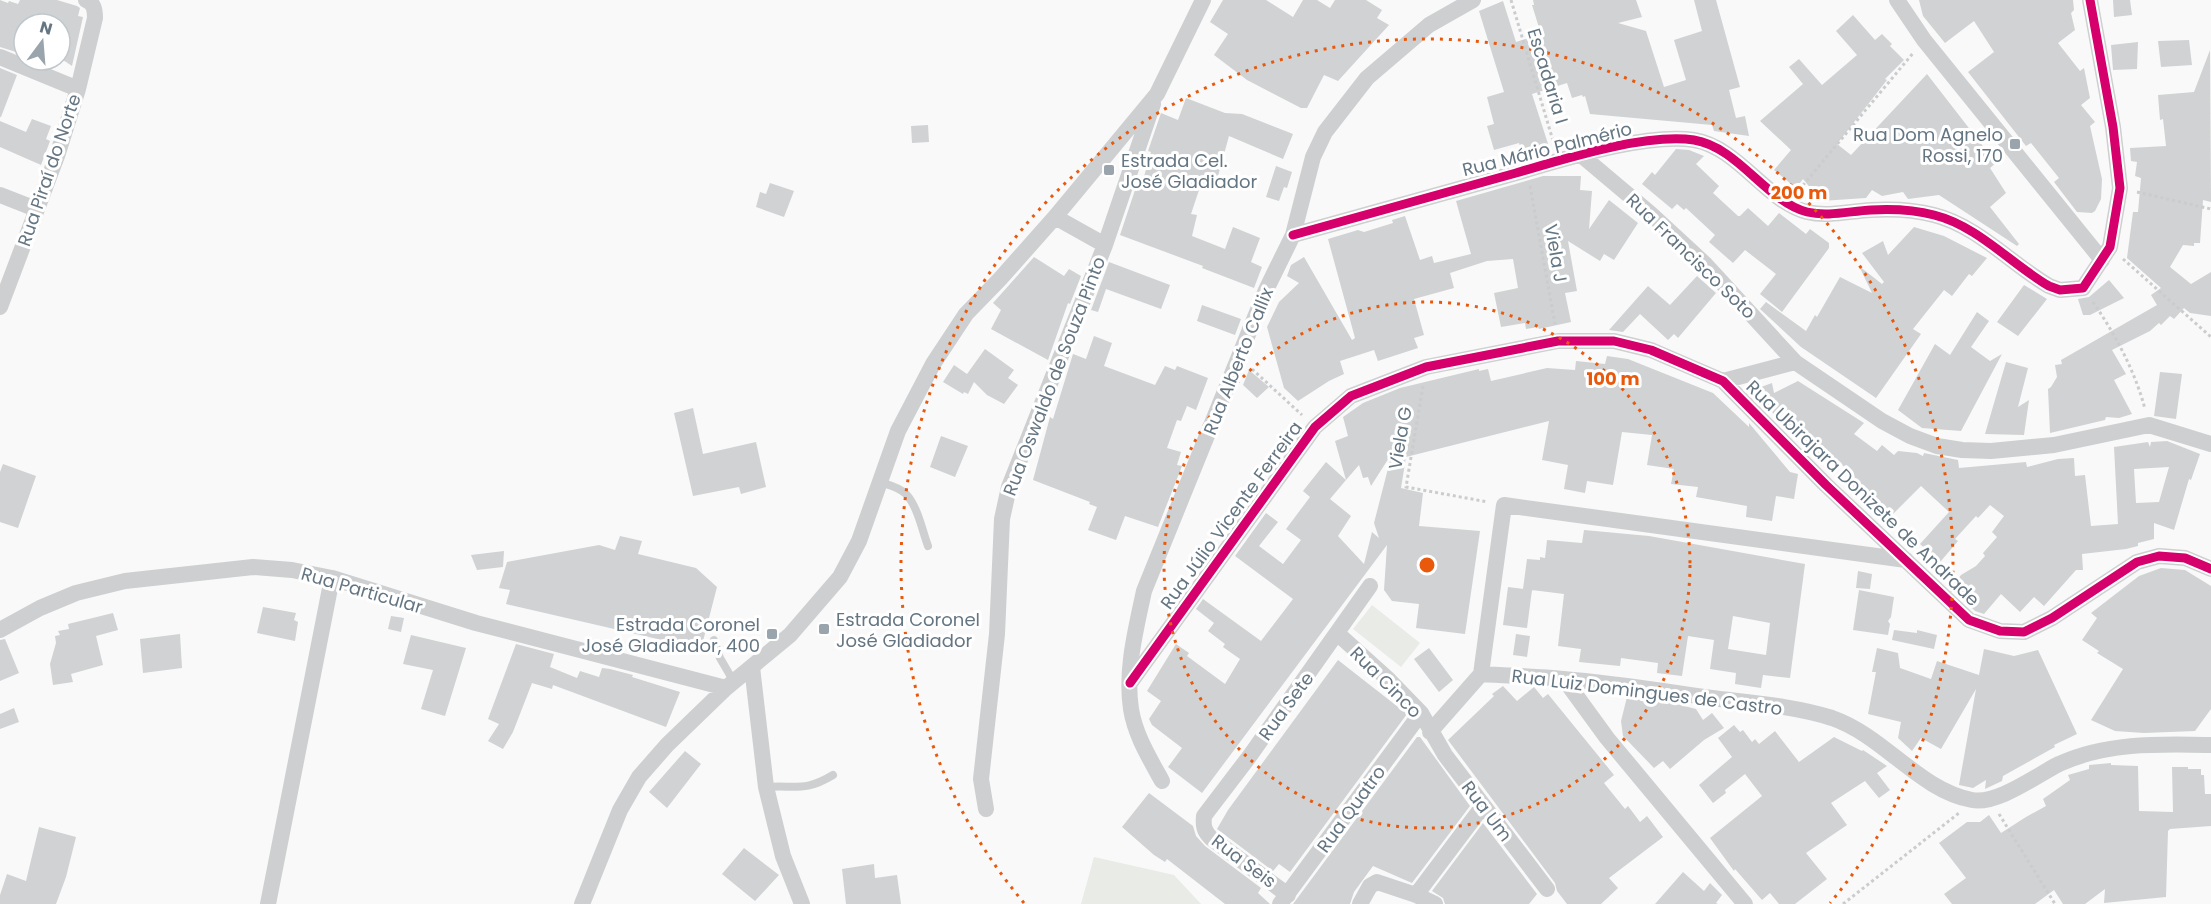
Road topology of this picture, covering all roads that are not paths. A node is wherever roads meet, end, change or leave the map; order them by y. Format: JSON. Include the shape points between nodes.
{"nodes":[{"id":1,"x":1203,"y":0,"type":"edge"},
{"id":2,"x":1473,"y":0,"type":"edge"},
{"id":3,"x":2090,"y":0,"type":"edge"},
{"id":4,"x":88,"y":1,"type":"edge"},
{"id":5,"x":1902,"y":3,"type":"edge"},
{"id":6,"x":0,"y":57,"type":"edge"},
{"id":7,"x":78,"y":88,"type":"junction"},
{"id":8,"x":1156,"y":94,"type":"junction"},
{"id":9,"x":1581,"y":155,"type":"junction"},
{"id":10,"x":0,"y":195,"type":"edge"},
{"id":11,"x":36,"y":209,"type":"junction"},
{"id":12,"x":1055,"y":217,"type":"junction"},
{"id":13,"x":1293,"y":235,"type":"junction"},
{"id":14,"x":1105,"y":245,"type":"junction"},
{"id":15,"x":2106,"y":254,"type":"junction"},
{"id":16,"x":1,"y":305,"type":"edge"},
{"id":17,"x":1795,"y":362,"type":"junction"},
{"id":18,"x":1723,"y":381,"type":"junction"},
{"id":19,"x":2211,"y":444,"type":"edge"},
{"id":20,"x":880,"y":482,"type":"junction"},
{"id":21,"x":928,"y":546,"type":"dead end"},
{"id":22,"x":1906,"y":560,"type":"junction"},
{"id":23,"x":2211,"y":569,"type":"edge"},
{"id":24,"x":332,"y":578,"type":"junction"},
{"id":25,"x":1370,"y":586,"type":"dead end"},
{"id":26,"x":0,"y":630,"type":"edge"},
{"id":27,"x":1338,"y":634,"type":"junction"},
{"id":28,"x":714,"y":640,"type":"dead end"},
{"id":29,"x":752,"y":667,"type":"junction"},
{"id":30,"x":1481,"y":674,"type":"junction"},
{"id":31,"x":1564,"y":679,"type":"junction"},
{"id":32,"x":1130,"y":682,"type":"junction"},
{"id":33,"x":730,"y":685,"type":"junction"},
{"id":34,"x":1421,"y":713,"type":"junction"},
{"id":35,"x":1431,"y":732,"type":"junction"},
{"id":36,"x":2211,"y":745,"type":"edge"},
{"id":37,"x":833,"y":775,"type":"dead end"},
{"id":38,"x":1161,"y":781,"type":"dead end"},
{"id":39,"x":766,"y":787,"type":"junction"},
{"id":40,"x":1483,"y":806,"type":"junction"},
{"id":41,"x":986,"y":809,"type":"dead end"},
{"id":42,"x":1203,"y":825,"type":"joint"},
{"id":43,"x":1547,"y":889,"type":"dead end"},
{"id":44,"x":1416,"y":895,"type":"junction"},
{"id":45,"x":1284,"y":899,"type":"edge"},
{"id":46,"x":268,"y":904,"type":"edge"},
{"id":47,"x":582,"y":904,"type":"edge"},
{"id":48,"x":802,"y":904,"type":"edge"},
{"id":49,"x":1360,"y":904,"type":"edge"},
{"id":50,"x":1435,"y":904,"type":"edge"},
{"id":51,"x":1745,"y":904,"type":"edge"}],
"edges":[{"from":1,"to":8,"type":"street"},
{"from":2,"to":13,"type":"street","name":"Rua Alberto Callix","via":[[1429,25],[1367,78],[1325,132],[1313,157]]},
{"from":3,"to":15,"type":"street","via":[[2120,188]]},
{"from":4,"to":7,"type":"street","name":"Rua Piraí do Norte","via":[[95,9],[95,18]]},
{"from":5,"to":15,"type":"street","via":[[1924,40]]},
{"from":6,"to":7,"type":"street"},
{"from":7,"to":11,"type":"street","name":"Rua Piraí do Norte"},
{"from":8,"to":12,"type":"street"},
{"from":8,"to":14,"type":"street","name":"Rua Oswaldo de Souza Pinto"},
{"from":9,"to":13,"type":"street","name":"Rua Mário Palmério"},
{"from":9,"to":15,"type":"street","name":"Rua Mário Palmério","via":[[1658,140],[1695,140],[1721,149],[1805,212],[1872,210],[1933,214],[1954,222],[2060,290],[2084,288]]},
{"from":9,"to":17,"type":"street","name":"Rua Francisco Soto","via":[[1704,263]]},
{"from":10,"to":11,"type":"street"},
{"from":11,"to":16,"type":"street","name":"Rua Piraí do Norte"},
{"from":12,"to":14,"type":"street"},
{"from":12,"to":20,"type":"street","via":[[966,314],[933,364],[903,421]]},
{"from":13,"to":32,"type":"street","name":"Rua Alberto Callix","via":[[1266,290],[1144,591]]},
{"from":14,"to":41,"type":"street","name":"Rua Oswaldo de Souza Pinto","via":[[1009,487],[1002,519],[997,634],[981,779]]},
{"from":17,"to":18,"type":"street"},
{"from":17,"to":19,"type":"street","via":[[1882,421],[1937,446],[1991,451],[2033,447],[2149,425]]},
{"from":18,"to":22,"type":"street","name":"Rua Ubirajara Donizete de Andrade"},
{"from":18,"to":32,"type":"street","name":"Rua Júlio Vicente Ferreira","via":[[1651,350],[1614,341],[1558,340],[1426,367],[1351,396],[1315,427]]},
{"from":20,"to":21,"type":"lane","via":[[906,494]]},
{"from":20,"to":29,"type":"street","via":[[859,541],[840,577],[790,635]]},
{"from":22,"to":23,"type":"street","name":"Rua Ubirajara Donizete de Andrade","via":[[1969,620],[2000,631],[2024,633],[2137,562],[2158,556],[2184,558]]},
{"from":22,"to":30,"type":"street","via":[[1504,504]]},
{"from":24,"to":26,"type":"street","name":"Rua Particular","via":[[253,567],[125,581],[76,593]]},
{"from":24,"to":33,"type":"street","name":"Rua Particular","via":[[476,623]]},
{"from":24,"to":46,"type":"street"},
{"from":25,"to":27,"type":"street","name":"Rua Sete"},
{"from":27,"to":34,"type":"street","name":"Rua Cinco"},
{"from":27,"to":42,"type":"street","name":"Rua Sete","via":[[1208,808]]},
{"from":28,"to":33,"type":"lane"},
{"from":29,"to":33,"type":"street"},
{"from":29,"to":39,"type":"street"},
{"from":30,"to":31,"type":"street","name":"Rua Luiz Domingues de Castro"},
{"from":30,"to":35,"type":"street"},
{"from":31,"to":36,"type":"street","name":"Rua Luiz Domingues de Castro","via":[[1788,708],[1832,718],[1861,731],[1954,795],[1982,800],[2061,764],[2103,750],[2144,744]]},
{"from":31,"to":51,"type":"street","via":[[1607,738]]},
{"from":32,"to":38,"type":"street","name":"Rua Alberto Callix","via":[[1131,711]]},
{"from":33,"to":47,"type":"street","via":[[639,777],[620,810]]},
{"from":34,"to":35,"type":"street","name":"Rua Cinco"},
{"from":34,"to":45,"type":"street","name":"Rua Quatro"},
{"from":35,"to":40,"type":"street","name":"Rua Um"},
{"from":37,"to":39,"type":"lane","via":[[801,788]]},
{"from":39,"to":48,"type":"street","via":[[783,856]]},
{"from":40,"to":43,"type":"street","name":"Rua Um"},
{"from":40,"to":44,"type":"street"},
{"from":42,"to":45,"type":"street","name":"Rua Seis","via":[[1211,838]]},
{"from":44,"to":49,"type":"street","via":[[1377,882],[1370,886]]},
{"from":44,"to":50,"type":"street"}]}
